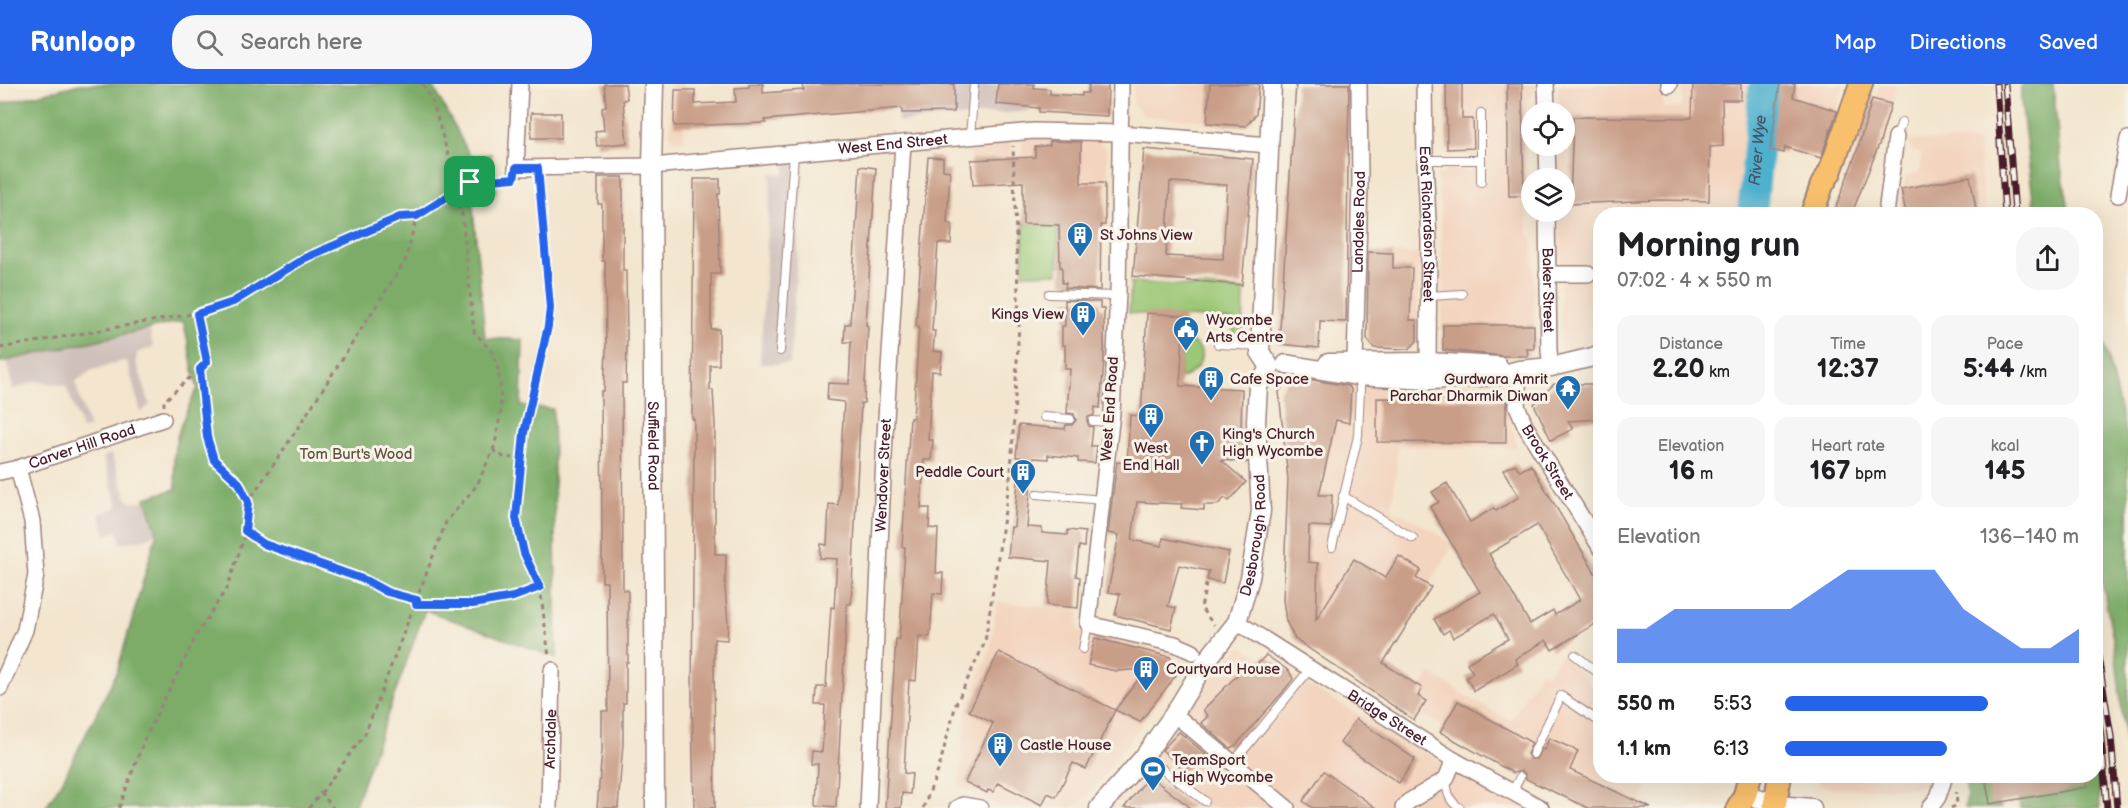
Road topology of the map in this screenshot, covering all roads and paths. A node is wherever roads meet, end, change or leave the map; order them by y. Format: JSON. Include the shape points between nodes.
{"nodes":[{"id":1,"x":423,"y":84,"type":"edge"},
{"id":2,"x":520,"y":84,"type":"edge"},
{"id":3,"x":654,"y":84,"type":"edge"},
{"id":4,"x":974,"y":84,"type":"edge"},
{"id":5,"x":1121,"y":84,"type":"edge"},
{"id":6,"x":1272,"y":84,"type":"edge"},
{"id":7,"x":1359,"y":84,"type":"edge"},
{"id":8,"x":1425,"y":84,"type":"edge"},
{"id":9,"x":1546,"y":84,"type":"edge"},
{"id":10,"x":1861,"y":84,"type":"edge"},
{"id":11,"x":1547,"y":102,"type":"edge"},
{"id":12,"x":1482,"y":113,"type":"dead end"},
{"id":13,"x":1899,"y":129,"type":"dead end"},
{"id":14,"x":1013,"y":132,"type":"junction"},
{"id":15,"x":1120,"y":133,"type":"junction"},
{"id":16,"x":970,"y":138,"type":"junction"},
{"id":17,"x":2128,"y":140,"type":"edge"},
{"id":18,"x":903,"y":143,"type":"junction"},
{"id":19,"x":1269,"y":145,"type":"junction"},
{"id":20,"x":794,"y":154,"type":"junction"},
{"id":21,"x":1425,"y":160,"type":"junction"},
{"id":22,"x":1481,"y":160,"type":"junction"},
{"id":23,"x":652,"y":166,"type":"junction"},
{"id":24,"x":516,"y":168,"type":"junction"},
{"id":25,"x":538,"y":168,"type":"junction"},
{"id":26,"x":1830,"y":172,"type":"junction"},
{"id":27,"x":1481,"y":182,"type":"dead end"},
{"id":28,"x":458,"y":189,"type":"junction"},
{"id":29,"x":451,"y":193,"type":"junction"},
{"id":30,"x":2118,"y":195,"type":"dead end"},
{"id":31,"x":1814,"y":207,"type":"edge"},
{"id":32,"x":1824,"y":207,"type":"edge"},
{"id":33,"x":1887,"y":207,"type":"edge"},
{"id":34,"x":417,"y":216,"type":"junction"},
{"id":35,"x":1547,"y":222,"type":"edge"},
{"id":36,"x":1547,"y":274,"type":"junction"},
{"id":37,"x":1588,"y":274,"type":"dead end"},
{"id":38,"x":1429,"y":289,"type":"junction"},
{"id":39,"x":1049,"y":294,"type":"dead end"},
{"id":40,"x":1462,"y":294,"type":"dead end"},
{"id":41,"x":1118,"y":296,"type":"junction"},
{"id":42,"x":197,"y":314,"type":"junction"},
{"id":43,"x":1218,"y":344,"type":"dead end"},
{"id":44,"x":1260,"y":346,"type":"junction"},
{"id":45,"x":0,"y":348,"type":"edge"},
{"id":46,"x":780,"y":351,"type":"dead end"},
{"id":47,"x":1593,"y":357,"type":"edge"},
{"id":48,"x":1428,"y":362,"type":"junction"},
{"id":49,"x":1278,"y":366,"type":"junction"},
{"id":50,"x":538,"y":367,"type":"joint"},
{"id":51,"x":1551,"y":367,"type":"junction"},
{"id":52,"x":200,"y":369,"type":"junction"},
{"id":53,"x":1356,"y":369,"type":"junction"},
{"id":54,"x":1519,"y":370,"type":"junction"},
{"id":55,"x":1044,"y":417,"type":"dead end"},
{"id":56,"x":163,"y":419,"type":"joint"},
{"id":57,"x":1070,"y":419,"type":"dead end"},
{"id":58,"x":1093,"y":421,"type":"dead end"},
{"id":59,"x":1111,"y":422,"type":"junction"},
{"id":60,"x":493,"y":450,"type":"junction"},
{"id":61,"x":521,"y":457,"type":"junction"},
{"id":62,"x":18,"y":468,"type":"junction"},
{"id":63,"x":0,"y":472,"type":"edge"},
{"id":64,"x":1037,"y":494,"type":"dead end"},
{"id":65,"x":1343,"y":496,"type":"junction"},
{"id":66,"x":1102,"y":500,"type":"junction"},
{"id":67,"x":248,"y":502,"type":"junction"},
{"id":68,"x":245,"y":531,"type":"junction"},
{"id":69,"x":1593,"y":536,"type":"edge"},
{"id":70,"x":1413,"y":538,"type":"dead end"},
{"id":71,"x":1332,"y":547,"type":"dead end"},
{"id":72,"x":1206,"y":584,"type":"dead end"},
{"id":73,"x":540,"y":587,"type":"junction"},
{"id":74,"x":417,"y":602,"type":"junction"},
{"id":75,"x":1237,"y":622,"type":"junction"},
{"id":76,"x":1088,"y":624,"type":"junction"},
{"id":77,"x":1223,"y":639,"type":"junction"},
{"id":78,"x":1083,"y":649,"type":"dead end"},
{"id":79,"x":1193,"y":652,"type":"dead end"},
{"id":80,"x":1575,"y":655,"type":"dead end"},
{"id":81,"x":552,"y":669,"type":"joint"},
{"id":82,"x":1310,"y":669,"type":"junction"},
{"id":83,"x":1593,"y":669,"type":"edge"},
{"id":84,"x":0,"y":688,"type":"edge"},
{"id":85,"x":1174,"y":714,"type":"junction"},
{"id":86,"x":1593,"y":717,"type":"edge"},
{"id":87,"x":1533,"y":754,"type":"dead end"},
{"id":88,"x":1143,"y":758,"type":"junction"},
{"id":89,"x":1454,"y":760,"type":"junction"},
{"id":90,"x":1232,"y":764,"type":"junction"},
{"id":91,"x":1520,"y":777,"type":"dead end"},
{"id":92,"x":1446,"y":779,"type":"junction"},
{"id":93,"x":1779,"y":783,"type":"edge"},
{"id":94,"x":1943,"y":783,"type":"edge"},
{"id":95,"x":1512,"y":792,"type":"junction"},
{"id":96,"x":321,"y":793,"type":"junction"},
{"id":97,"x":1744,"y":793,"type":"edge"},
{"id":98,"x":1205,"y":801,"type":"dead end"},
{"id":99,"x":1774,"y":805,"type":"edge"},
{"id":100,"x":1957,"y":805,"type":"dead end"},
{"id":101,"x":1100,"y":806,"type":"edge"},
{"id":102,"x":119,"y":808,"type":"edge"},
{"id":103,"x":309,"y":808,"type":"edge"},
{"id":104,"x":333,"y":808,"type":"edge"},
{"id":105,"x":549,"y":808,"type":"edge"},
{"id":106,"x":655,"y":808,"type":"edge"},
{"id":107,"x":868,"y":808,"type":"edge"},
{"id":108,"x":923,"y":808,"type":"edge"},
{"id":109,"x":957,"y":808,"type":"edge"},
{"id":110,"x":980,"y":808,"type":"edge"},
{"id":111,"x":1287,"y":808,"type":"edge"},
{"id":112,"x":1403,"y":808,"type":"edge"},
{"id":113,"x":1460,"y":808,"type":"edge"},
{"id":114,"x":1541,"y":808,"type":"edge"},
{"id":115,"x":1812,"y":808,"type":"edge"},
{"id":116,"x":1930,"y":808,"type":"edge"},
{"id":117,"x":1952,"y":808,"type":"edge"}],
"edges":[{"from":1,"to":28,"type":"path","via":[[433,103]]},
{"from":2,"to":24,"type":"street"},
{"from":3,"to":23,"type":"street","name":"Suffield Road"},
{"from":4,"to":16,"type":"lane"},
{"from":5,"to":15,"type":"street","name":"West End Road"},
{"from":6,"to":19,"type":"street"},
{"from":7,"to":53,"type":"street","name":"Landales Road"},
{"from":8,"to":21,"type":"street","name":"East Richardson Street"},
{"from":9,"to":11,"type":"street"},
{"from":10,"to":26,"type":"main road"},
{"from":12,"to":22,"type":"lane"},
{"from":13,"to":33,"type":"street"},
{"from":14,"to":15,"type":"street","name":"West End Street"},
{"from":14,"to":16,"type":"street","name":"West End Street"},
{"from":14,"to":108,"type":"path","via":[[1019,324],[1011,471],[985,642],[956,704],[938,771]]},
{"from":15,"to":19,"type":"street","name":"West End Street"},
{"from":15,"to":41,"type":"street","name":"West End Road"},
{"from":16,"to":18,"type":"street","name":"West End Street"},
{"from":17,"to":30,"type":"street"},
{"from":18,"to":20,"type":"street","name":"West End Street"},
{"from":18,"to":107,"type":"street","name":"Wendover Street"},
{"from":19,"to":44,"type":"street"},
{"from":20,"to":23,"type":"street","name":"West End Street"},
{"from":20,"to":46,"type":"lane"},
{"from":21,"to":22,"type":"lane"},
{"from":21,"to":38,"type":"street","name":"East Richardson Street"},
{"from":22,"to":27,"type":"lane"},
{"from":23,"to":25,"type":"street","name":"West End Street"},
{"from":23,"to":106,"type":"street","name":"Suffield Road"},
{"from":24,"to":25,"type":"street","name":"West End Street"},
{"from":24,"to":28,"type":"path","via":[[514,178],[470,182]]},
{"from":25,"to":50,"type":"lane","via":[[550,308]]},
{"from":26,"to":31,"type":"main road"},
{"from":26,"to":32,"type":"main road"},
{"from":28,"to":29,"type":"path"},
{"from":29,"to":34,"type":"path"},
{"from":29,"to":60,"type":"path","via":[[462,214],[474,332],[494,354],[500,380],[501,410]]},
{"from":34,"to":42,"type":"path","via":[[400,217],[305,258],[233,302]]},
{"from":34,"to":67,"type":"path","via":[[405,261]]},
{"from":35,"to":36,"type":"street","name":"Baker Street"},
{"from":36,"to":37,"type":"street"},
{"from":36,"to":51,"type":"street","name":"Baker Street"},
{"from":38,"to":40,"type":"lane"},
{"from":38,"to":48,"type":"street","name":"East Richardson Street"},
{"from":39,"to":41,"type":"lane"},
{"from":41,"to":59,"type":"street","name":"West End Road"},
{"from":42,"to":45,"type":"path"},
{"from":42,"to":52,"type":"path","via":[[207,362]]},
{"from":43,"to":44,"type":"lane"},
{"from":44,"to":49,"type":"street","via":[[1260,352]]},
{"from":47,"to":51,"type":"street"},
{"from":48,"to":53,"type":"street"},
{"from":48,"to":54,"type":"street","via":[[1498,365]]},
{"from":49,"to":53,"type":"street"},
{"from":49,"to":75,"type":"street","name":"Desborough Road","via":[[1258,386],[1261,512],[1250,578]]},
{"from":50,"to":61,"type":"path"},
{"from":51,"to":54,"type":"street"},
{"from":52,"to":56,"type":"path","via":[[164,401]]},
{"from":52,"to":67,"type":"path","via":[[207,437],[214,460],[239,483]]},
{"from":53,"to":54,"type":"street","via":[[1430,380],[1497,376]]},
{"from":53,"to":65,"type":"lane","via":[[1360,388],[1358,436]]},
{"from":54,"to":69,"type":"street","name":"Brook Street","via":[[1518,406],[1526,427]]},
{"from":55,"to":57,"type":"lane"},
{"from":56,"to":62,"type":"street","name":"Carver Hill Road"},
{"from":58,"to":59,"type":"lane"},
{"from":59,"to":66,"type":"street","name":"West End Road"},
{"from":60,"to":61,"type":"path","via":[[505,458]]},
{"from":60,"to":74,"type":"path","via":[[477,485],[446,522]]},
{"from":61,"to":73,"type":"path","via":[[516,518],[524,553]]},
{"from":62,"to":63,"type":"street","name":"Carver Hill Road"},
{"from":62,"to":84,"type":"street","via":[[32,520],[36,575],[25,630]]},
{"from":64,"to":66,"type":"lane"},
{"from":65,"to":70,"type":"lane"},
{"from":65,"to":71,"type":"lane"},
{"from":66,"to":76,"type":"street","name":"West End Road"},
{"from":67,"to":68,"type":"path"},
{"from":68,"to":74,"type":"path","via":[[264,544]]},
{"from":68,"to":102,"type":"path","via":[[227,588],[197,634],[145,738]]},
{"from":72,"to":77,"type":"path","via":[[1201,608]]},
{"from":73,"to":74,"type":"path","via":[[513,597],[473,604]]},
{"from":73,"to":81,"type":"path"},
{"from":74,"to":96,"type":"path","via":[[365,734]]},
{"from":75,"to":77,"type":"street","name":"Desborough Road"},
{"from":75,"to":82,"type":"street","name":"Bridge Street"},
{"from":76,"to":78,"type":"lane"},
{"from":76,"to":79,"type":"street","via":[[1175,644]]},
{"from":77,"to":85,"type":"street","name":"Desborough Road"},
{"from":80,"to":83,"type":"lane"},
{"from":81,"to":105,"type":"street","name":"Archdale"},
{"from":82,"to":89,"type":"street","name":"Bridge Street"},
{"from":82,"to":90,"type":"lane"},
{"from":85,"to":88,"type":"street","name":"Desborough Road"},
{"from":85,"to":90,"type":"street"},
{"from":86,"to":87,"type":"lane","via":[[1562,696]]},
{"from":88,"to":98,"type":"lane"},
{"from":88,"to":101,"type":"street","name":"Desborough Road"},
{"from":89,"to":92,"type":"street"},
{"from":89,"to":95,"type":"street","name":"Bridge Street"},
{"from":90,"to":111,"type":"street"},
{"from":91,"to":95,"type":"lane"},
{"from":92,"to":112,"type":"street"},
{"from":92,"to":113,"type":"lane","via":[[1447,794]]},
{"from":93,"to":99,"type":"main road"},
{"from":94,"to":116,"type":"street"},
{"from":95,"to":114,"type":"street","name":"Bridge Street"},
{"from":96,"to":103,"type":"path"},
{"from":96,"to":104,"type":"path"},
{"from":97,"to":99,"type":"street"},
{"from":99,"to":115,"type":"street"},
{"from":100,"to":117,"type":"path"},
{"from":109,"to":110,"type":"street"}]}
